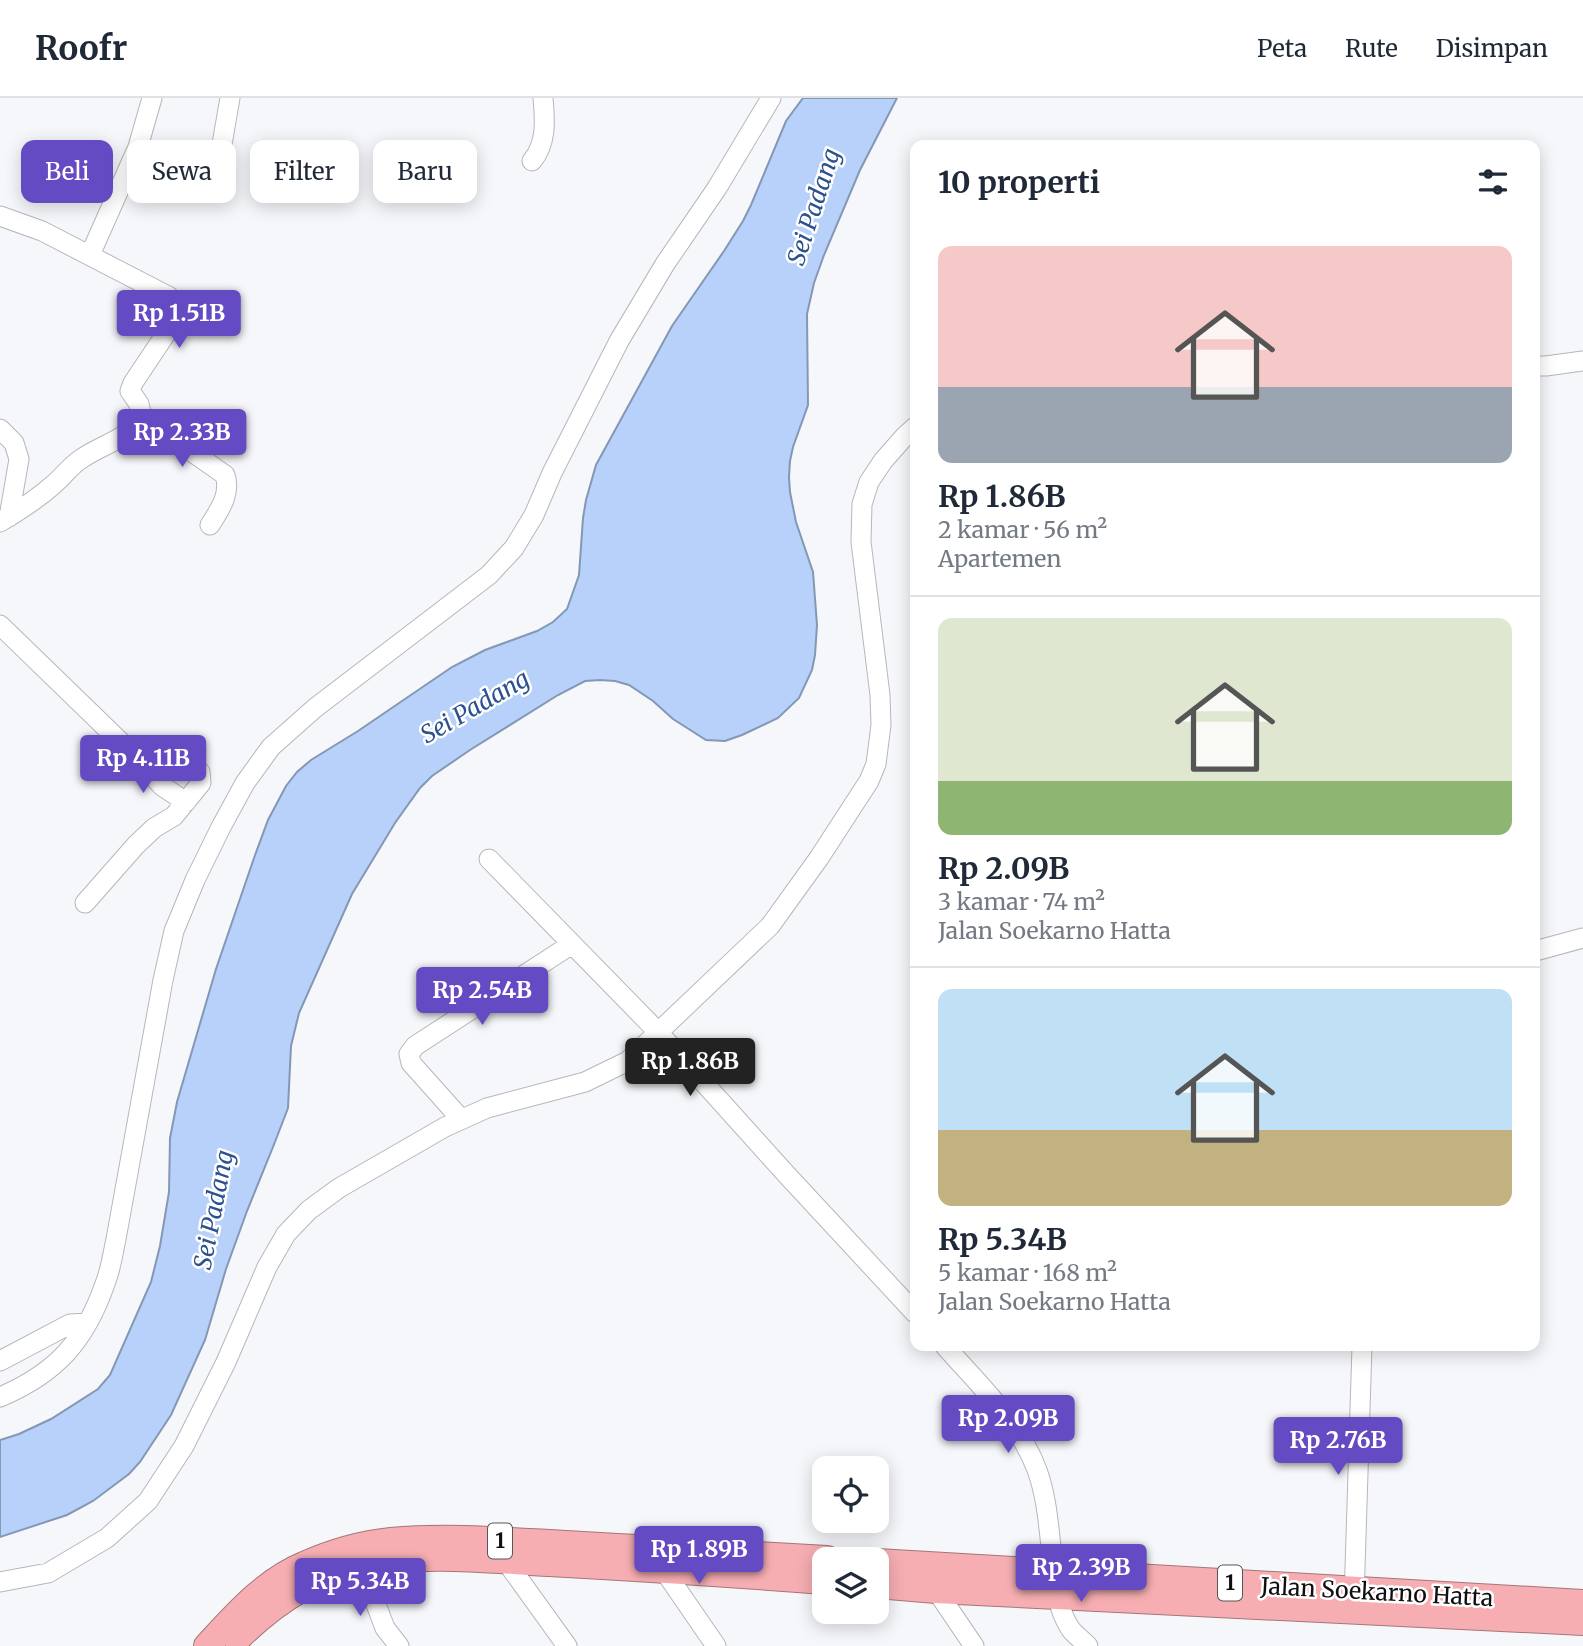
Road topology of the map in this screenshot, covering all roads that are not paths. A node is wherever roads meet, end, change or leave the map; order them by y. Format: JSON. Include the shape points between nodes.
{"nodes":[{"id":1,"x":152,"y":98,"type":"edge"},
{"id":2,"x":230,"y":98,"type":"edge"},
{"id":3,"x":544,"y":98,"type":"edge"},
{"id":4,"x":771,"y":98,"type":"edge"},
{"id":5,"x":223,"y":140,"type":"edge"},
{"id":6,"x":532,"y":161,"type":"dead end"},
{"id":7,"x":0,"y":215,"type":"edge"},
{"id":8,"x":90,"y":255,"type":"junction"},
{"id":9,"x":1583,"y":361,"type":"edge"},
{"id":10,"x":1540,"y":366,"type":"edge"},
{"id":11,"x":142,"y":417,"type":"junction"},
{"id":12,"x":0,"y":429,"type":"edge"},
{"id":13,"x":910,"y":432,"type":"edge"},
{"id":14,"x":5,"y":519,"type":"edge"},
{"id":15,"x":210,"y":525,"type":"dead end"},
{"id":16,"x":0,"y":625,"type":"edge"},
{"id":17,"x":131,"y":752,"type":"junction"},
{"id":18,"x":186,"y":802,"type":"junction"},
{"id":19,"x":489,"y":859,"type":"dead end"},
{"id":20,"x":85,"y":903,"type":"dead end"},
{"id":21,"x":1583,"y":938,"type":"edge"},
{"id":22,"x":572,"y":944,"type":"junction"},
{"id":23,"x":1540,"y":950,"type":"edge"},
{"id":24,"x":659,"y":1033,"type":"junction"},
{"id":25,"x":461,"y":1119,"type":"junction"},
{"id":26,"x":910,"y":1308,"type":"edge"},
{"id":27,"x":87,"y":1323,"type":"junction"},
{"id":28,"x":948,"y":1351,"type":"edge"},
{"id":29,"x":1362,"y":1351,"type":"edge"},
{"id":30,"x":0,"y":1361,"type":"edge"},
{"id":31,"x":0,"y":1397,"type":"edge"},
{"id":32,"x":499,"y":1551,"type":"junction"},
{"id":33,"x":656,"y":1559,"type":"junction"},
{"id":34,"x":812,"y":1559,"type":"edge"},
{"id":35,"x":889,"y":1563,"type":"edge"},
{"id":36,"x":361,"y":1566,"type":"junction"},
{"id":37,"x":812,"y":1579,"type":"edge"},
{"id":38,"x":0,"y":1582,"type":"edge"},
{"id":39,"x":1055,"y":1584,"type":"junction"},
{"id":40,"x":889,"y":1586,"type":"edge"},
{"id":41,"x":936,"y":1590,"type":"junction"},
{"id":42,"x":1354,"y":1600,"type":"junction"},
{"id":43,"x":1583,"y":1604,"type":"edge"},
{"id":44,"x":1450,"y":1605,"type":"junction"},
{"id":45,"x":1583,"y":1622,"type":"edge"},
{"id":46,"x":207,"y":1646,"type":"edge"},
{"id":47,"x":231,"y":1646,"type":"edge"},
{"id":48,"x":399,"y":1646,"type":"edge"},
{"id":49,"x":567,"y":1646,"type":"edge"},
{"id":50,"x":716,"y":1646,"type":"edge"},
{"id":51,"x":974,"y":1646,"type":"edge"},
{"id":52,"x":1088,"y":1646,"type":"edge"}],
"edges":[{"from":1,"to":8,"type":"street","via":[[138,147]]},
{"from":2,"to":5,"type":"street"},
{"from":3,"to":6,"type":"street","via":[[544,132]]},
{"from":4,"to":27,"type":"street","via":[[619,341],[514,548],[489,575],[271,747],[227,816],[174,931],[114,1249],[107,1280]]},
{"from":7,"to":8,"type":"street"},
{"from":8,"to":11,"type":"street","via":[[167,296],[179,308],[130,391]]},
{"from":9,"to":10,"type":"street"},
{"from":11,"to":14,"type":"street","via":[[123,437],[79,460],[28,506]]},
{"from":11,"to":15,"type":"street","via":[[225,475],[227,492]]},
{"from":12,"to":14,"type":"street","via":[[14,443],[19,459]]},
{"from":13,"to":24,"type":"street","via":[[869,482],[862,504],[862,542],[880,695],[876,764],[819,858],[770,926]]},
{"from":16,"to":17,"type":"street"},
{"from":17,"to":18,"type":"street","via":[[162,786]]},
{"from":17,"to":18,"type":"street","via":[[160,748],[179,752],[202,778]]},
{"from":18,"to":20,"type":"street","via":[[136,845]]},
{"from":19,"to":22,"type":"street"},
{"from":21,"to":23,"type":"street"},
{"from":22,"to":24,"type":"street"},
{"from":22,"to":25,"type":"street","via":[[409,1054],[411,1063]]},
{"from":24,"to":25,"type":"street","via":[[628,1061],[585,1082]]},
{"from":24,"to":26,"type":"street"},
{"from":25,"to":38,"type":"street","via":[[339,1188],[286,1234],[184,1446],[148,1501],[107,1538],[48,1573]]},
{"from":27,"to":30,"type":"street","via":[[69,1324]]},
{"from":27,"to":31,"type":"street","via":[[74,1345],[51,1368]]},
{"from":28,"to":39,"type":"street","via":[[1006,1415],[1026,1445],[1044,1495]]},
{"from":29,"to":42,"type":"street"},
{"from":32,"to":33,"type":"highway","number":"1"},
{"from":32,"to":36,"type":"highway","number":"1"},
{"from":32,"to":46,"type":"highway","number":"1","via":[[439,1539],[357,1547],[302,1565],[276,1581]]},
{"from":32,"to":49,"type":"street"},
{"from":33,"to":34,"type":"highway","number":"1"},
{"from":33,"to":37,"type":"highway","number":"1"},
{"from":33,"to":50,"type":"street"},
{"from":35,"to":39,"type":"highway","name":"Jalan Soekarno Hatta","number":"1"},
{"from":36,"to":47,"type":"highway","number":"1","via":[[317,1581],[281,1601]]},
{"from":36,"to":48,"type":"street","via":[[385,1628]]},
{"from":39,"to":41,"type":"highway","name":"Jalan Soekarno Hatta","number":"1"},
{"from":39,"to":42,"type":"highway","name":"Jalan Soekarno Hatta","number":"1"},
{"from":39,"to":52,"type":"street","via":[[1062,1613]]},
{"from":40,"to":41,"type":"highway","name":"Jalan Soekarno Hatta","number":"1"},
{"from":41,"to":51,"type":"street"},
{"from":42,"to":44,"type":"highway","name":"Jalan Soekarno Hatta","number":"1"},
{"from":43,"to":44,"type":"highway","name":"Jalan Soekarno Hatta","number":"1"},
{"from":44,"to":45,"type":"highway","name":"Jalan Soekarno Hatta","number":"1"}]}
